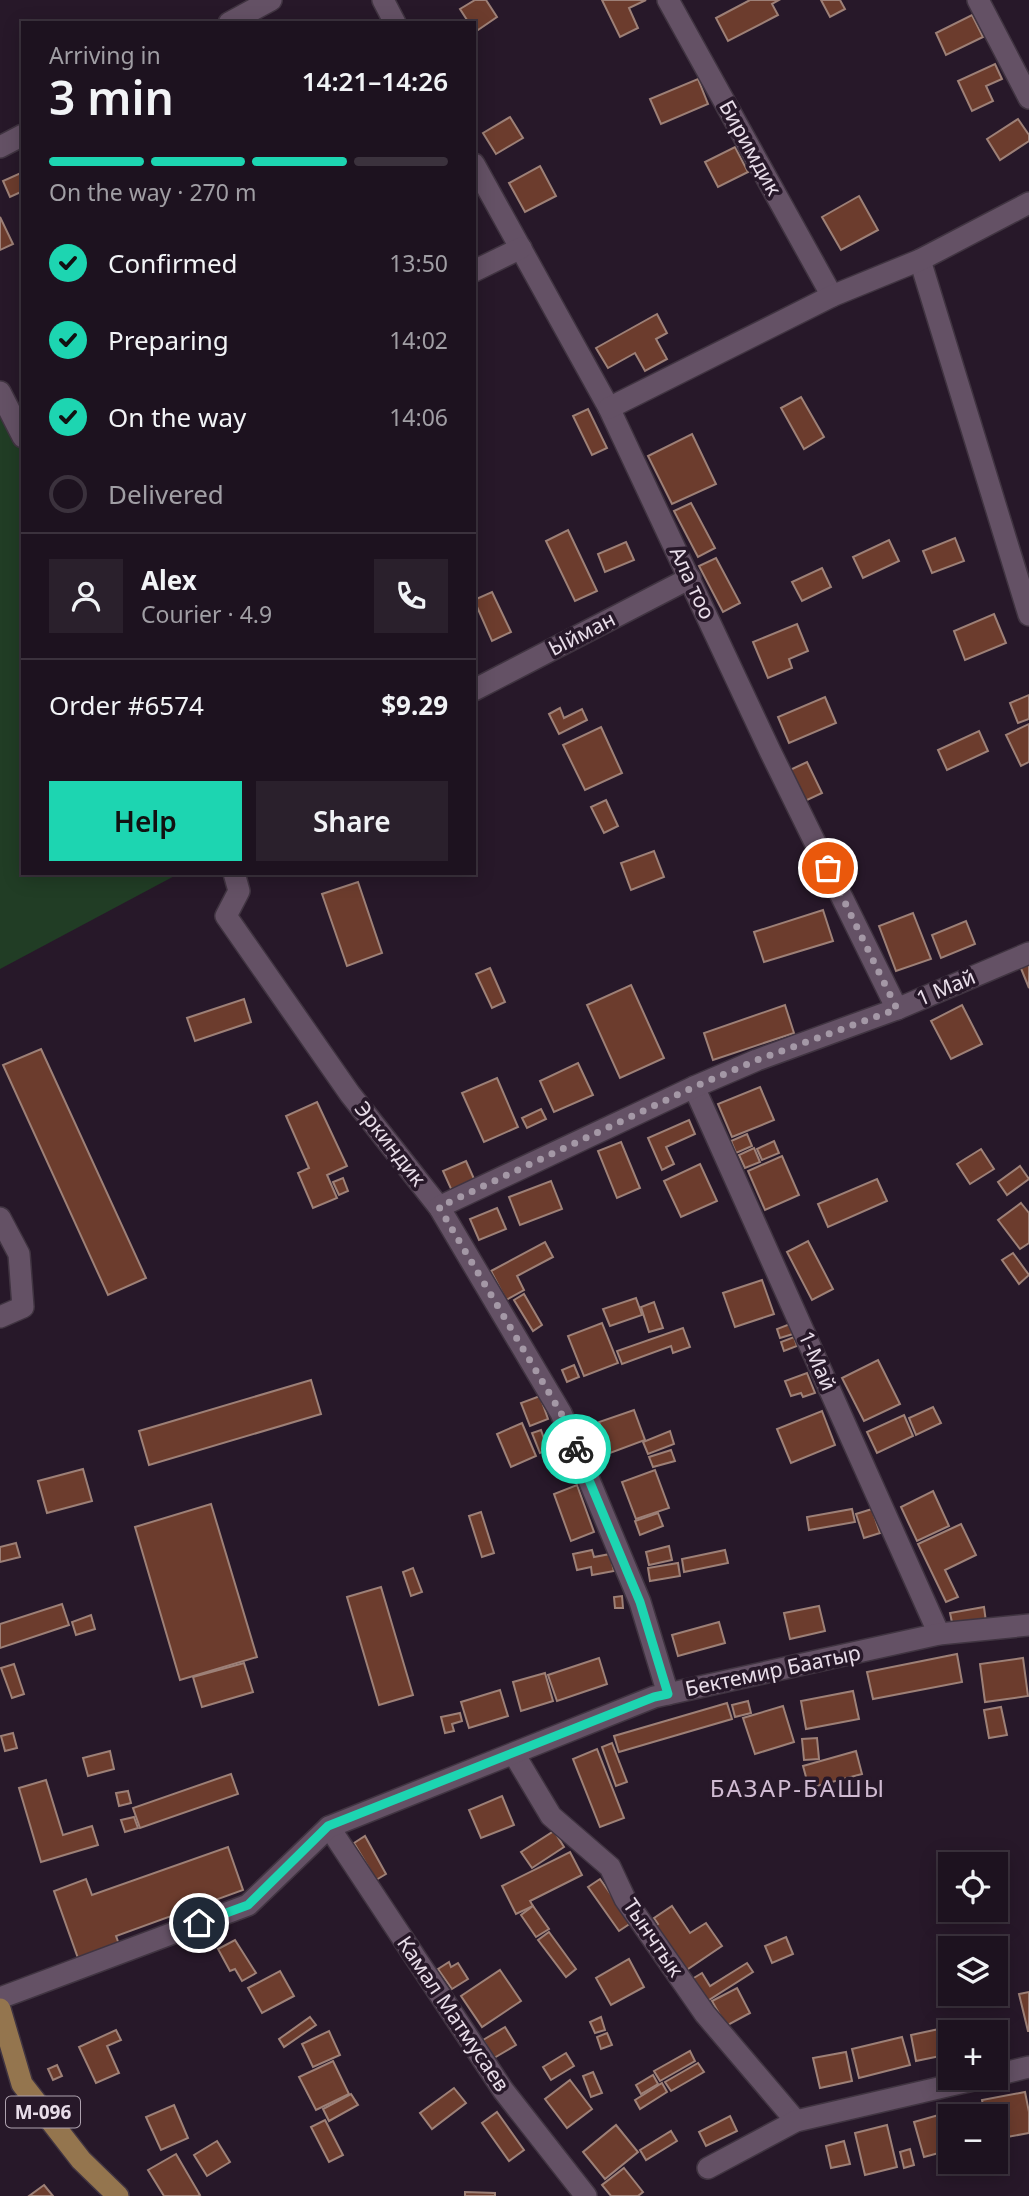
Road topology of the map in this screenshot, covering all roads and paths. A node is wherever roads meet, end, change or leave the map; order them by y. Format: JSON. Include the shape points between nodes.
{"nodes":[{"id":1,"x":271,"y":0,"type":"edge"},
{"id":2,"x":383,"y":0,"type":"edge"},
{"id":3,"x":668,"y":0,"type":"edge"},
{"id":4,"x":978,"y":0,"type":"edge"},
{"id":5,"x":233,"y":21,"type":"edge"},
{"id":6,"x":394,"y":21,"type":"edge"},
{"id":7,"x":1029,"y":98,"type":"edge"},
{"id":8,"x":21,"y":136,"type":"edge"},
{"id":9,"x":0,"y":147,"type":"edge"},
{"id":10,"x":476,"y":168,"type":"edge"},
{"id":11,"x":1029,"y":203,"type":"edge"},
{"id":12,"x":521,"y":248,"type":"junction"},
{"id":13,"x":920,"y":260,"type":"junction"},
{"id":14,"x":476,"y":270,"type":"edge"},
{"id":15,"x":832,"y":296,"type":"junction"},
{"id":16,"x":0,"y":392,"type":"edge"},
{"id":17,"x":609,"y":408,"type":"junction"},
{"id":18,"x":21,"y":433,"type":"edge"},
{"id":19,"x":691,"y":579,"type":"junction"},
{"id":20,"x":1029,"y":615,"type":"edge"},
{"id":21,"x":476,"y":689,"type":"edge"},
{"id":22,"x":235,"y":875,"type":"edge"},
{"id":23,"x":1029,"y":953,"type":"edge"},
{"id":24,"x":897,"y":1009,"type":"junction"},
{"id":25,"x":694,"y":1087,"type":"junction"},
{"id":26,"x":439,"y":1207,"type":"junction"},
{"id":27,"x":0,"y":1218,"type":"edge"},
{"id":28,"x":0,"y":1317,"type":"edge"},
{"id":29,"x":1029,"y":1625,"type":"edge"},
{"id":30,"x":939,"y":1634,"type":"junction"},
{"id":31,"x":668,"y":1694,"type":"junction"},
{"id":32,"x":514,"y":1754,"type":"junction"},
{"id":33,"x":328,"y":1826,"type":"junction"},
{"id":34,"x":0,"y":1998,"type":"edge"},
{"id":35,"x":0,"y":2009,"type":"edge"},
{"id":36,"x":1029,"y":2067,"type":"edge"},
{"id":37,"x":1008,"y":2072,"type":"edge"},
{"id":38,"x":938,"y":2088,"type":"edge"},
{"id":39,"x":796,"y":2121,"type":"junction"},
{"id":40,"x":708,"y":2168,"type":"dead end"},
{"id":41,"x":118,"y":2196,"type":"edge"},
{"id":42,"x":586,"y":2196,"type":"edge"}],
"edges":[{"from":1,"to":5,"type":"street"},
{"from":2,"to":6,"type":"street"},
{"from":3,"to":15,"type":"street","name":"Биримдик"},
{"from":4,"to":7,"type":"street"},
{"from":8,"to":9,"type":"street"},
{"from":10,"to":12,"type":"street","name":"Ала тоо"},
{"from":11,"to":13,"type":"street"},
{"from":12,"to":14,"type":"street"},
{"from":12,"to":17,"type":"street","name":"Ала тоо"},
{"from":13,"to":15,"type":"street"},
{"from":13,"to":20,"type":"street"},
{"from":15,"to":17,"type":"street"},
{"from":16,"to":18,"type":"street"},
{"from":17,"to":19,"type":"street","name":"Ала тоо"},
{"from":19,"to":21,"type":"street","name":"Ыйман"},
{"from":19,"to":24,"type":"street","name":"Ала тоо"},
{"from":22,"to":26,"type":"street","name":"Эркиндик","via":[[239,891],[226,916],[351,1094]]},
{"from":23,"to":24,"type":"street","name":"1 Май"},
{"from":24,"to":25,"type":"street","name":"1 Май"},
{"from":25,"to":26,"type":"street","name":"1 Май"},
{"from":25,"to":30,"type":"street","name":"1-Май"},
{"from":26,"to":31,"type":"street","name":"Эркиндик","via":[[561,1413],[640,1602]]},
{"from":27,"to":28,"type":"street","via":[[19,1254],[23,1307]]},
{"from":29,"to":30,"type":"street","name":"Бектемир Баатыр"},
{"from":30,"to":31,"type":"street","name":"Бектемир Баатыр"},
{"from":31,"to":32,"type":"street","name":"Бектемир Баатыр"},
{"from":32,"to":33,"type":"street","name":"Бектемир Баатыр"},
{"from":32,"to":39,"type":"street","name":"Тынчтык","via":[[551,1816],[610,1867],[625,1899],[705,2014]]},
{"from":33,"to":34,"type":"street","name":"Бектемир Баатыр","via":[[248,1905]]},
{"from":33,"to":42,"type":"street","name":"Камал Матмусаев","via":[[503,2090]]},
{"from":35,"to":41,"type":"main road","number":"М-096","via":[[22,2084],[81,2160]]},
{"from":36,"to":37,"type":"street"},
{"from":38,"to":39,"type":"street"},
{"from":39,"to":40,"type":"street"}]}
